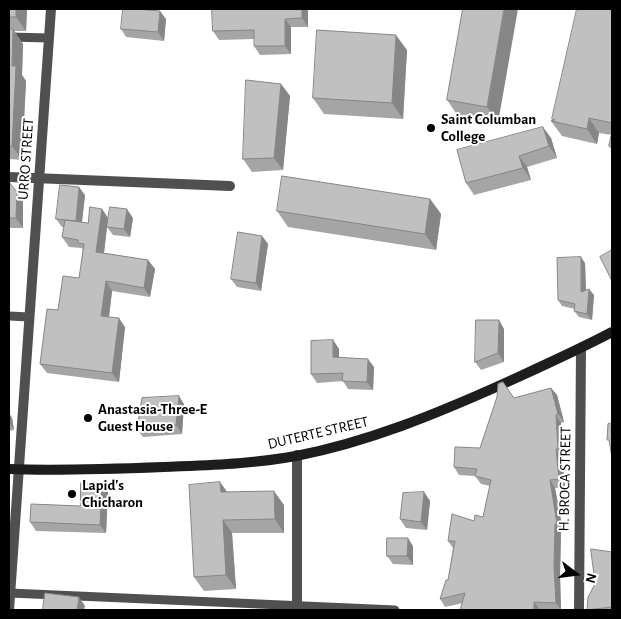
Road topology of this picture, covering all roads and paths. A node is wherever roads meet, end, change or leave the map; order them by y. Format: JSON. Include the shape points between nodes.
{"nodes":[{"id":1,"x":52,"y":9,"type":"edge"},
{"id":2,"x":9,"y":37,"type":"edge"},
{"id":3,"x":49,"y":38,"type":"junction"},
{"id":4,"x":9,"y":176,"type":"edge"},
{"id":5,"x":39,"y":177,"type":"junction"},
{"id":6,"x":230,"y":186,"type":"dead end"},
{"id":7,"x":9,"y":316,"type":"edge"},
{"id":8,"x":29,"y":317,"type":"junction"},
{"id":9,"x":612,"y":332,"type":"edge"},
{"id":10,"x":581,"y":349,"type":"junction"},
{"id":11,"x":297,"y":455,"type":"junction"},
{"id":12,"x":14,"y":469,"type":"edge"},
{"id":13,"x":10,"y":593,"type":"edge"},
{"id":14,"x":297,"y":608,"type":"edge"},
{"id":15,"x":9,"y":610,"type":"edge"},
{"id":16,"x":395,"y":610,"type":"edge"},
{"id":17,"x":579,"y":610,"type":"edge"}],
"edges":[{"from":1,"to":3,"type":"street","name":"URRO STREET"},
{"from":2,"to":3,"type":"lane"},
{"from":3,"to":5,"type":"street","name":"URRO STREET"},
{"from":4,"to":5,"type":"street"},
{"from":5,"to":6,"type":"street"},
{"from":5,"to":8,"type":"street","name":"URRO STREET"},
{"from":7,"to":8,"type":"lane"},
{"from":8,"to":12,"type":"street","name":"URRO STREET"},
{"from":9,"to":10,"type":"main road","name":"DUTERTE STREET"},
{"from":10,"to":11,"type":"main road","name":"DUTERTE STREET","via":[[440,412],[339,446]]},
{"from":10,"to":17,"type":"street","name":"H. BROCA STREET"},
{"from":11,"to":12,"type":"main road","name":"DUTERTE STREET","via":[[213,465]]},
{"from":11,"to":14,"type":"street"},
{"from":12,"to":13,"type":"street","name":"URRO STREET"},
{"from":13,"to":14,"type":"lane"},
{"from":13,"to":15,"type":"street","name":"URRO STREET"},
{"from":14,"to":16,"type":"lane"}]}
